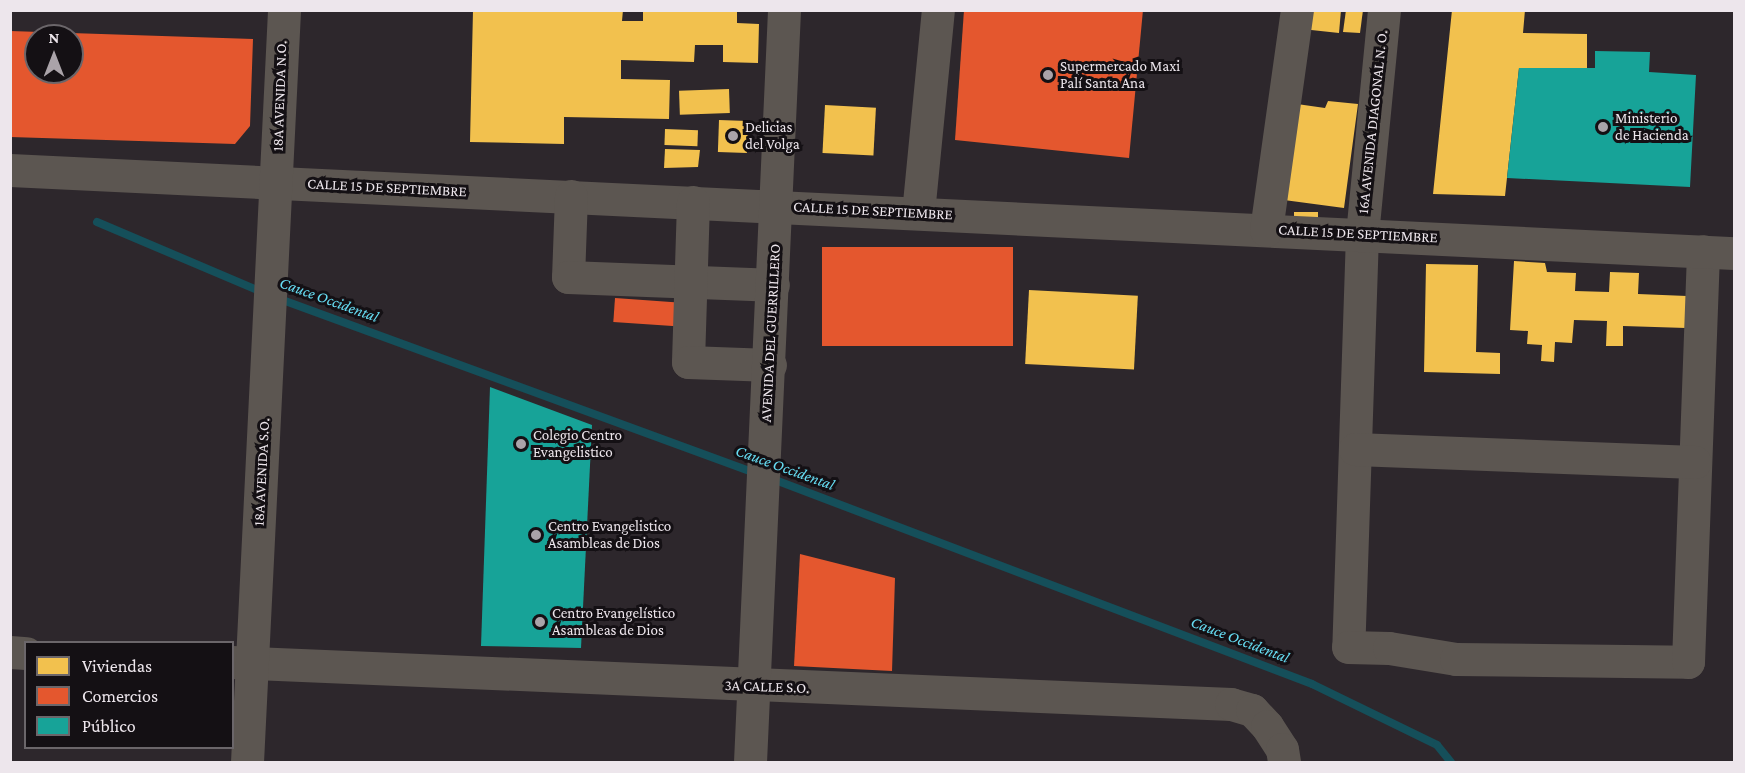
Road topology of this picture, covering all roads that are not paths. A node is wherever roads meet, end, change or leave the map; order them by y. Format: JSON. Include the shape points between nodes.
{"nodes":[{"id":1,"x":284,"y":10,"type":"edge"},
{"id":2,"x":784,"y":10,"type":"edge"},
{"id":3,"x":938,"y":10,"type":"edge"},
{"id":4,"x":1297,"y":10,"type":"edge"},
{"id":5,"x":1384,"y":10,"type":"edge"},
{"id":6,"x":10,"y":170,"type":"edge"},
{"id":7,"x":277,"y":182,"type":"junction"},
{"id":8,"x":571,"y":196,"type":"junction"},
{"id":9,"x":693,"y":202,"type":"junction"},
{"id":10,"x":777,"y":206,"type":"junction"},
{"id":11,"x":918,"y":213,"type":"junction"},
{"id":12,"x":1266,"y":230,"type":"junction"},
{"id":13,"x":1362,"y":234,"type":"junction"},
{"id":14,"x":1719,"y":252,"type":"edge"},
{"id":15,"x":691,"y":282,"type":"junction"},
{"id":16,"x":773,"y":285,"type":"junction"},
{"id":17,"x":770,"y":365,"type":"junction"},
{"id":18,"x":1355,"y":449,"type":"junction"},
{"id":19,"x":1695,"y":462,"type":"junction"},
{"id":20,"x":242,"y":662,"type":"edge"},
{"id":21,"x":753,"y":686,"type":"junction"},
{"id":22,"x":1283,"y":756,"type":"edge"},
{"id":23,"x":247,"y":762,"type":"edge"},
{"id":24,"x":750,"y":762,"type":"edge"}],
"edges":[{"from":1,"to":7,"type":"street","name":"18A AVENIDA N.O."},
{"from":2,"to":10,"type":"street","name":"AVENIDA DEL GUERRILLERO"},
{"from":3,"to":11,"type":"street"},
{"from":4,"to":12,"type":"street"},
{"from":5,"to":13,"type":"street","name":"16A AVENIDA DIAGONAL N. O."},
{"from":6,"to":7,"type":"street","name":"CALLE 15 DE SEPTIEMBRE"},
{"from":7,"to":8,"type":"street","name":"CALLE 15 DE SEPTIEMBRE"},
{"from":7,"to":20,"type":"street","name":"18A AVENIDA S.O.","via":[[272,297]]},
{"from":8,"to":9,"type":"street","name":"CALLE 15 DE SEPTIEMBRE"},
{"from":8,"to":15,"type":"street","via":[[568,278]]},
{"from":9,"to":10,"type":"street","name":"CALLE 15 DE SEPTIEMBRE"},
{"from":9,"to":15,"type":"street"},
{"from":10,"to":11,"type":"street","name":"CALLE 15 DE SEPTIEMBRE"},
{"from":10,"to":16,"type":"street","name":"AVENIDA DEL GUERRILLERO"},
{"from":11,"to":12,"type":"street","name":"CALLE 15 DE SEPTIEMBRE"},
{"from":12,"to":13,"type":"street","name":"CALLE 15 DE SEPTIEMBRE"},
{"from":13,"to":14,"type":"street","name":"CALLE 15 DE SEPTIEMBRE"},
{"from":13,"to":18,"type":"street","name":"16A AVENIDA DIAGONAL N. O."},
{"from":14,"to":19,"type":"street"},
{"from":15,"to":16,"type":"street"},
{"from":15,"to":17,"type":"street","via":[[688,362]]},
{"from":16,"to":17,"type":"street","name":"AVENIDA DEL GUERRILLERO"},
{"from":17,"to":21,"type":"street","name":"AVENIDA DEL GUERRILLERO"},
{"from":18,"to":19,"type":"street"},
{"from":18,"to":19,"type":"street","name":"16A AVENIDA DIAGONAL N. O.","via":[[1348,646],[1456,659],[1688,662]]},
{"from":20,"to":21,"type":"street","name":"3A CALLE S.O."},
{"from":20,"to":23,"type":"street","name":"18A AVENIDA S.O."},
{"from":21,"to":22,"type":"street","name":"3A CALLE S.O.","via":[[1231,704],[1252,710]]},
{"from":21,"to":24,"type":"street","name":"AVENIDA DEL GUERRILLERO"}]}
